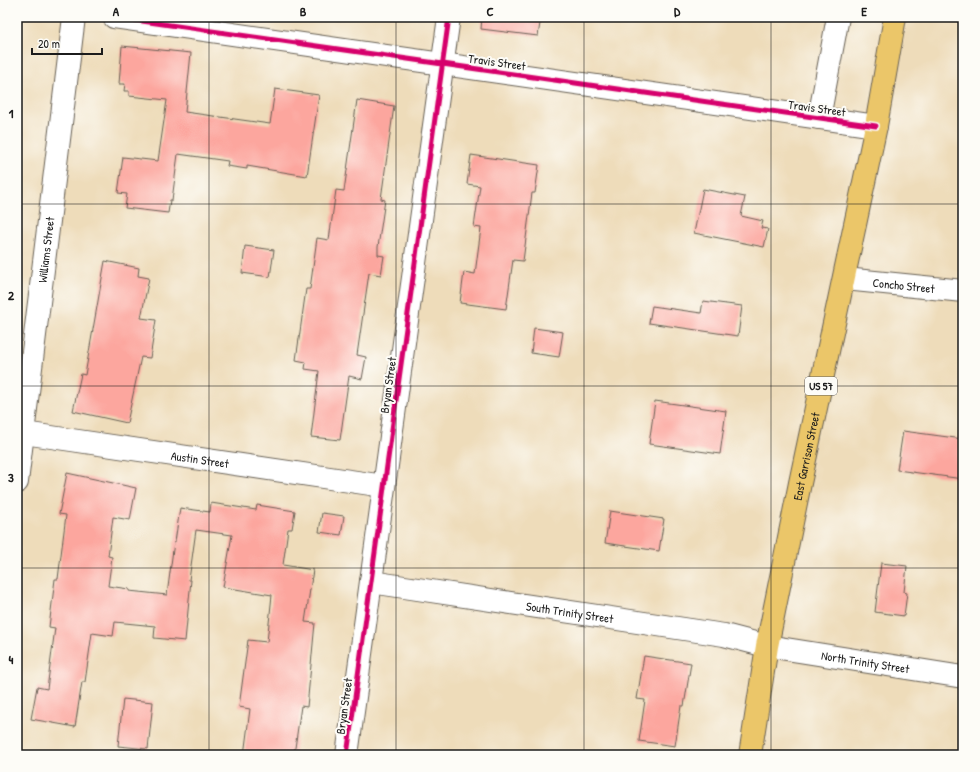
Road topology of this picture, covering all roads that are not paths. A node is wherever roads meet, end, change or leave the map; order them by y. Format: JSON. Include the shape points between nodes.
{"nodes":[{"id":1,"x":74,"y":17,"type":"edge"},
{"id":2,"x":114,"y":17,"type":"edge"},
{"id":3,"x":449,"y":17,"type":"edge"},
{"id":4,"x":838,"y":17,"type":"edge"},
{"id":5,"x":895,"y":17,"type":"edge"},
{"id":6,"x":442,"y":64,"type":"junction"},
{"id":7,"x":819,"y":118,"type":"junction"},
{"id":8,"x":876,"y":126,"type":"junction"},
{"id":9,"x":845,"y":278,"type":"junction"},
{"id":10,"x":963,"y":292,"type":"edge"},
{"id":11,"x":20,"y":432,"type":"edge"},
{"id":12,"x":17,"y":482,"type":"edge"},
{"id":13,"x":384,"y":486,"type":"junction"},
{"id":14,"x":371,"y":582,"type":"junction"},
{"id":15,"x":767,"y":646,"type":"junction"},
{"id":16,"x":963,"y":677,"type":"edge"},
{"id":17,"x":347,"y":755,"type":"edge"},
{"id":18,"x":750,"y":755,"type":"edge"}],
"edges":[{"from":1,"to":11,"type":"street","name":"Williams Street"},
{"from":2,"to":6,"type":"street","name":"Travis Street"},
{"from":3,"to":6,"type":"street","name":"Bryan Street"},
{"from":4,"to":7,"type":"street"},
{"from":5,"to":8,"type":"main road","name":"East Garrison Street","number":"US 57"},
{"from":6,"to":7,"type":"street","name":"Travis Street"},
{"from":6,"to":13,"type":"street","name":"Bryan Street"},
{"from":7,"to":8,"type":"street","name":"Travis Street"},
{"from":8,"to":9,"type":"main road","name":"East Garrison Street","number":"US 57"},
{"from":9,"to":10,"type":"street","name":"Concho Street"},
{"from":9,"to":15,"type":"main road","name":"East Garrison Street","number":"US 57"},
{"from":11,"to":12,"type":"street","name":"Williams Street"},
{"from":11,"to":13,"type":"street","name":"Austin Street"},
{"from":13,"to":14,"type":"street","name":"Bryan Street"},
{"from":14,"to":15,"type":"street","name":"South Trinity Street","via":[[724,635]]},
{"from":14,"to":17,"type":"street","name":"Bryan Street"},
{"from":15,"to":16,"type":"street","name":"North Trinity Street"},
{"from":15,"to":18,"type":"main road","name":"East Garrison Street","number":"US 57"}]}
